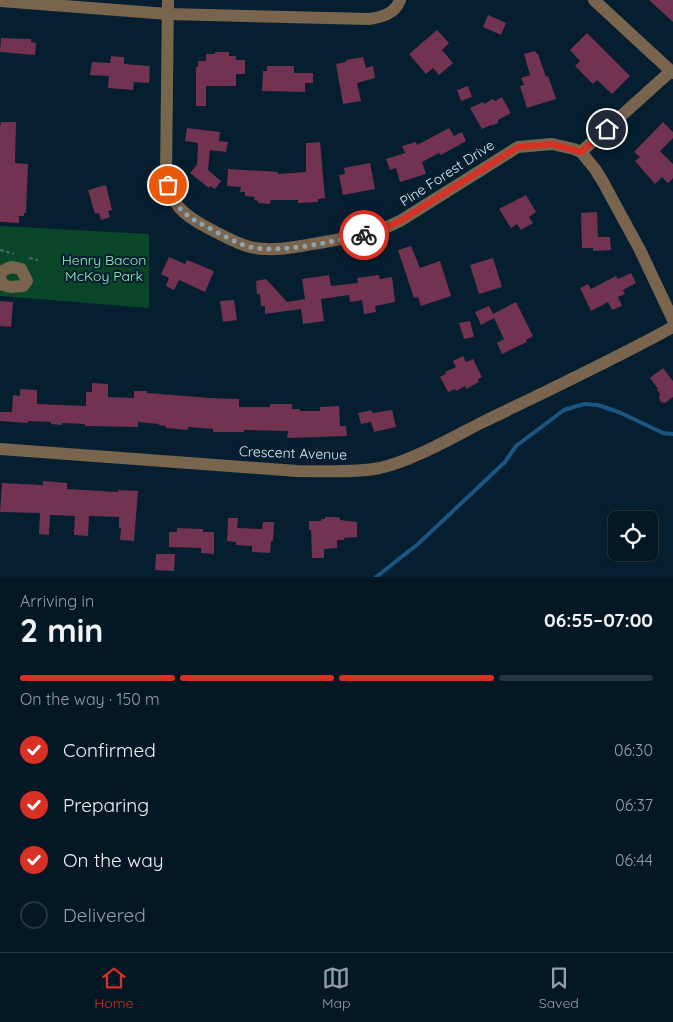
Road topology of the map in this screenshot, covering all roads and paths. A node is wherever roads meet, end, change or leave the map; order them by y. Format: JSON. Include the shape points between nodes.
{"nodes":[{"id":1,"x":168,"y":0,"type":"edge"},
{"id":2,"x":400,"y":0,"type":"edge"},
{"id":3,"x":594,"y":0,"type":"edge"},
{"id":4,"x":0,"y":1,"type":"edge"},
{"id":5,"x":168,"y":14,"type":"junction"},
{"id":6,"x":672,"y":72,"type":"edge"},
{"id":7,"x":581,"y":152,"type":"junction"},
{"id":8,"x":0,"y":272,"type":"edge"},
{"id":9,"x":0,"y":278,"type":"edge"},
{"id":10,"x":673,"y":320,"type":"edge"},
{"id":11,"x":673,"y":327,"type":"edge"},
{"id":12,"x":0,"y":449,"type":"edge"}],
"edges":[{"from":1,"to":5,"type":"street","name":"Pine Forest Drive"},
{"from":2,"to":5,"type":"street","via":[[384,16],[369,19]]},
{"from":3,"to":6,"type":"street"},
{"from":4,"to":5,"type":"street"},
{"from":5,"to":7,"type":"street","name":"Pine Forest Drive","via":[[166,163],[170,194],[191,219],[239,243],[260,248],[289,248],[363,235],[400,221],[518,147],[552,144]]},
{"from":6,"to":7,"type":"street"},
{"from":7,"to":10,"type":"street","via":[[596,168]]},
{"from":8,"to":9,"type":"street","via":[[11,267],[20,269],[26,281],[23,286],[11,287],[3,284]]},
{"from":11,"to":12,"type":"street","name":"Crescent Avenue","via":[[429,449],[381,468],[332,472]]}]}
